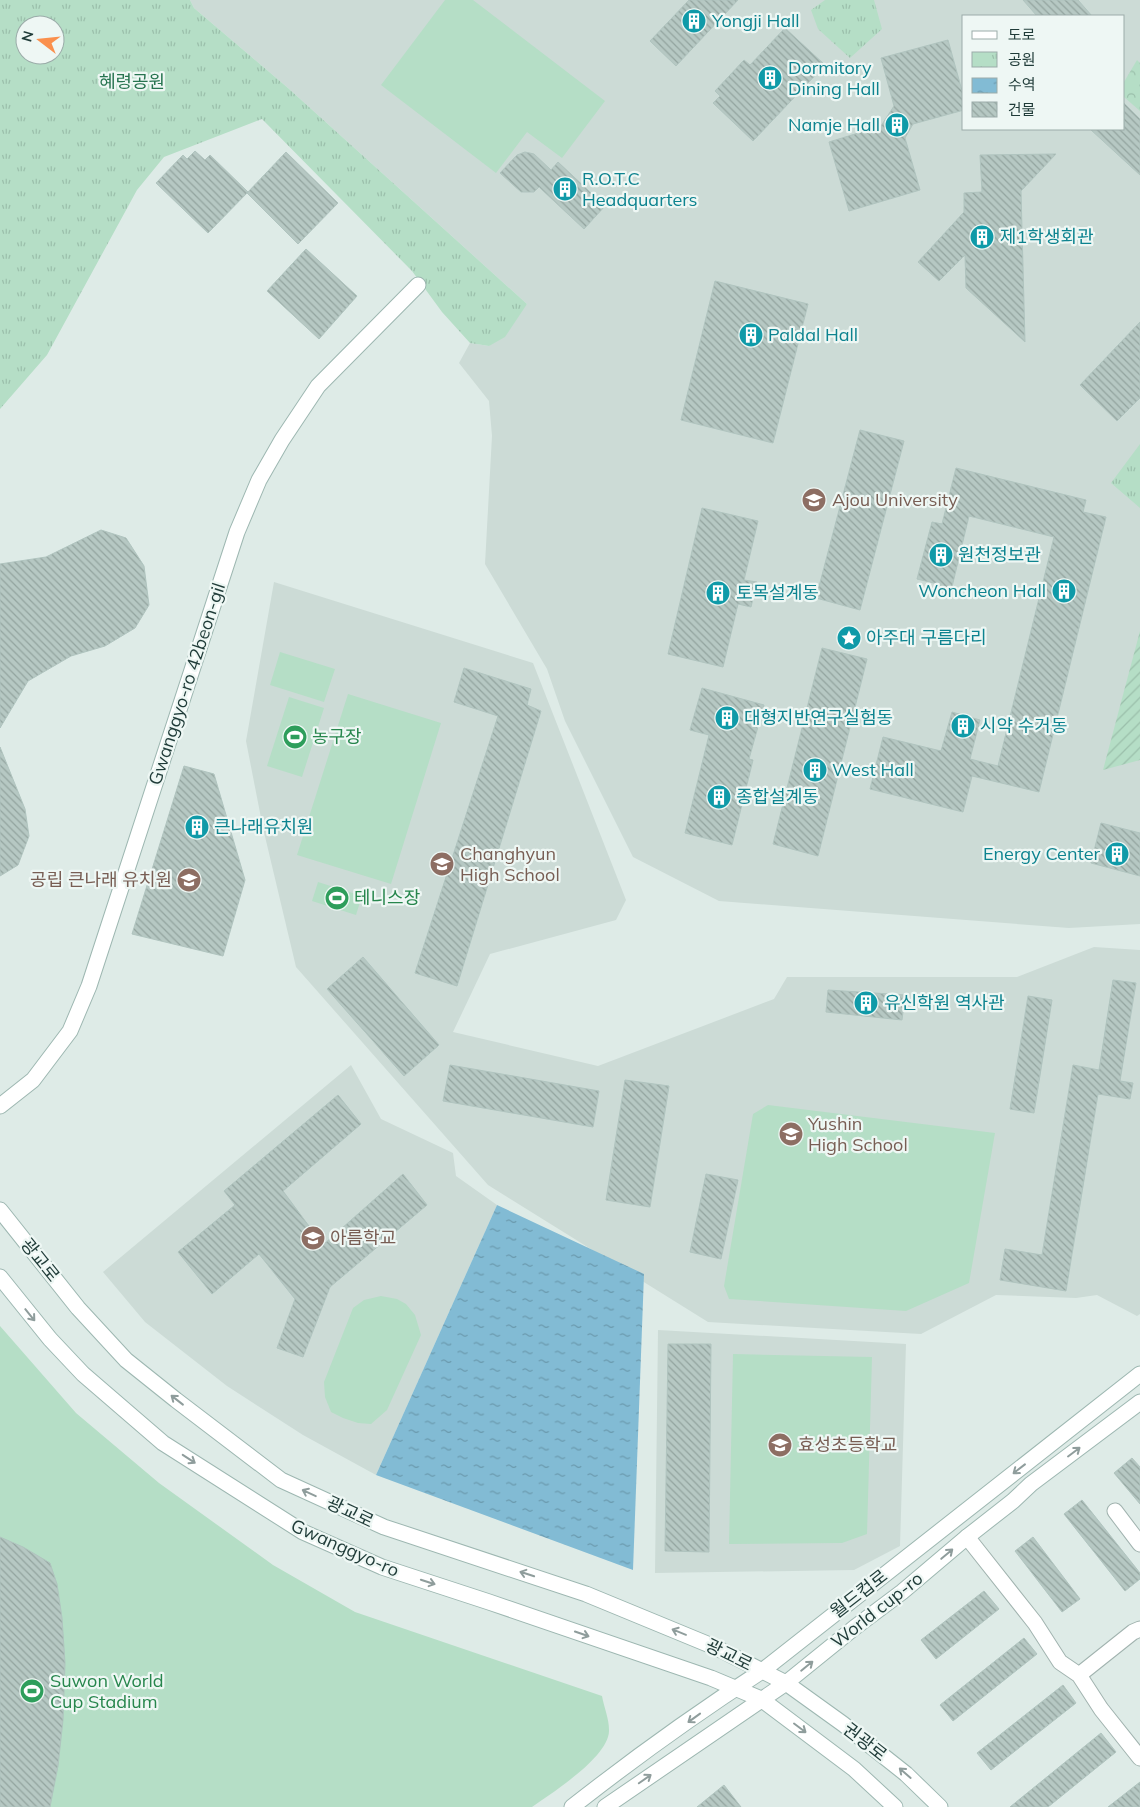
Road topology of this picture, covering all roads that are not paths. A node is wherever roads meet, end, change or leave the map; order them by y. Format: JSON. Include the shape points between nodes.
{"nodes":[{"id":1,"x":418,"y":285,"type":"dead end"},
{"id":2,"x":0,"y":1106,"type":"edge"},
{"id":3,"x":0,"y":1210,"type":"edge"},
{"id":4,"x":0,"y":1277,"type":"edge"},
{"id":5,"x":1140,"y":1374,"type":"edge"},
{"id":6,"x":1140,"y":1402,"type":"edge"},
{"id":7,"x":1115,"y":1511,"type":"dead end"},
{"id":8,"x":967,"y":1537,"type":"junction"},
{"id":9,"x":1140,"y":1544,"type":"edge"},
{"id":10,"x":1140,"y":1629,"type":"edge"},
{"id":11,"x":762,"y":1671,"type":"junction"},
{"id":12,"x":1079,"y":1675,"type":"junction"},
{"id":13,"x":786,"y":1683,"type":"junction"},
{"id":14,"x":734,"y":1689,"type":"junction"},
{"id":15,"x":761,"y":1699,"type":"junction"},
{"id":16,"x":1140,"y":1758,"type":"edge"},
{"id":17,"x":572,"y":1807,"type":"edge"},
{"id":18,"x":605,"y":1807,"type":"edge"},
{"id":19,"x":895,"y":1807,"type":"edge"},
{"id":20,"x":940,"y":1807,"type":"edge"}],
"edges":[{"from":1,"to":2,"type":"street","name":"Gwanggyo-ro 42beon-gil","via":[[318,386],[259,480],[237,532],[89,986],[70,1031],[33,1080]]},
{"from":11,"to":3,"type":"street","name":"광교로","one_way":true,"via":[[717,1648],[586,1594],[384,1527],[281,1480],[126,1360],[78,1308]]},
{"from":4,"to":14,"type":"street","name":"Gwanggyo-ro","one_way":true,"via":[[50,1340],[83,1374],[163,1443],[303,1532],[382,1568],[711,1678]]},
{"from":5,"to":11,"type":"street","name":"월드컵로","one_way":true},
{"from":8,"to":6,"type":"street","name":"World cup-ro","one_way":true},
{"from":7,"to":9,"type":"street"},
{"from":8,"to":12,"type":"street","via":[[1035,1623],[1060,1662]]},
{"from":13,"to":8,"type":"street","name":"World cup-ro","one_way":true},
{"from":10,"to":12,"type":"street"},
{"from":11,"to":13,"type":"street","name":"광교로"},
{"from":11,"to":14,"type":"street","name":"월드컵로"},
{"from":12,"to":16,"type":"street"},
{"from":13,"to":15,"type":"street","name":"World cup-ro"},
{"from":20,"to":13,"type":"street","name":"권광로","one_way":true,"via":[[906,1774]]},
{"from":14,"to":15,"type":"street","name":"Gwanggyo-ro"},
{"from":14,"to":17,"type":"street","name":"월드컵로","one_way":true},
{"from":18,"to":15,"type":"street","name":"World cup-ro","one_way":true},
{"from":15,"to":19,"type":"street","name":"Gwanggyo-ro","one_way":true,"via":[[854,1769]]}]}
